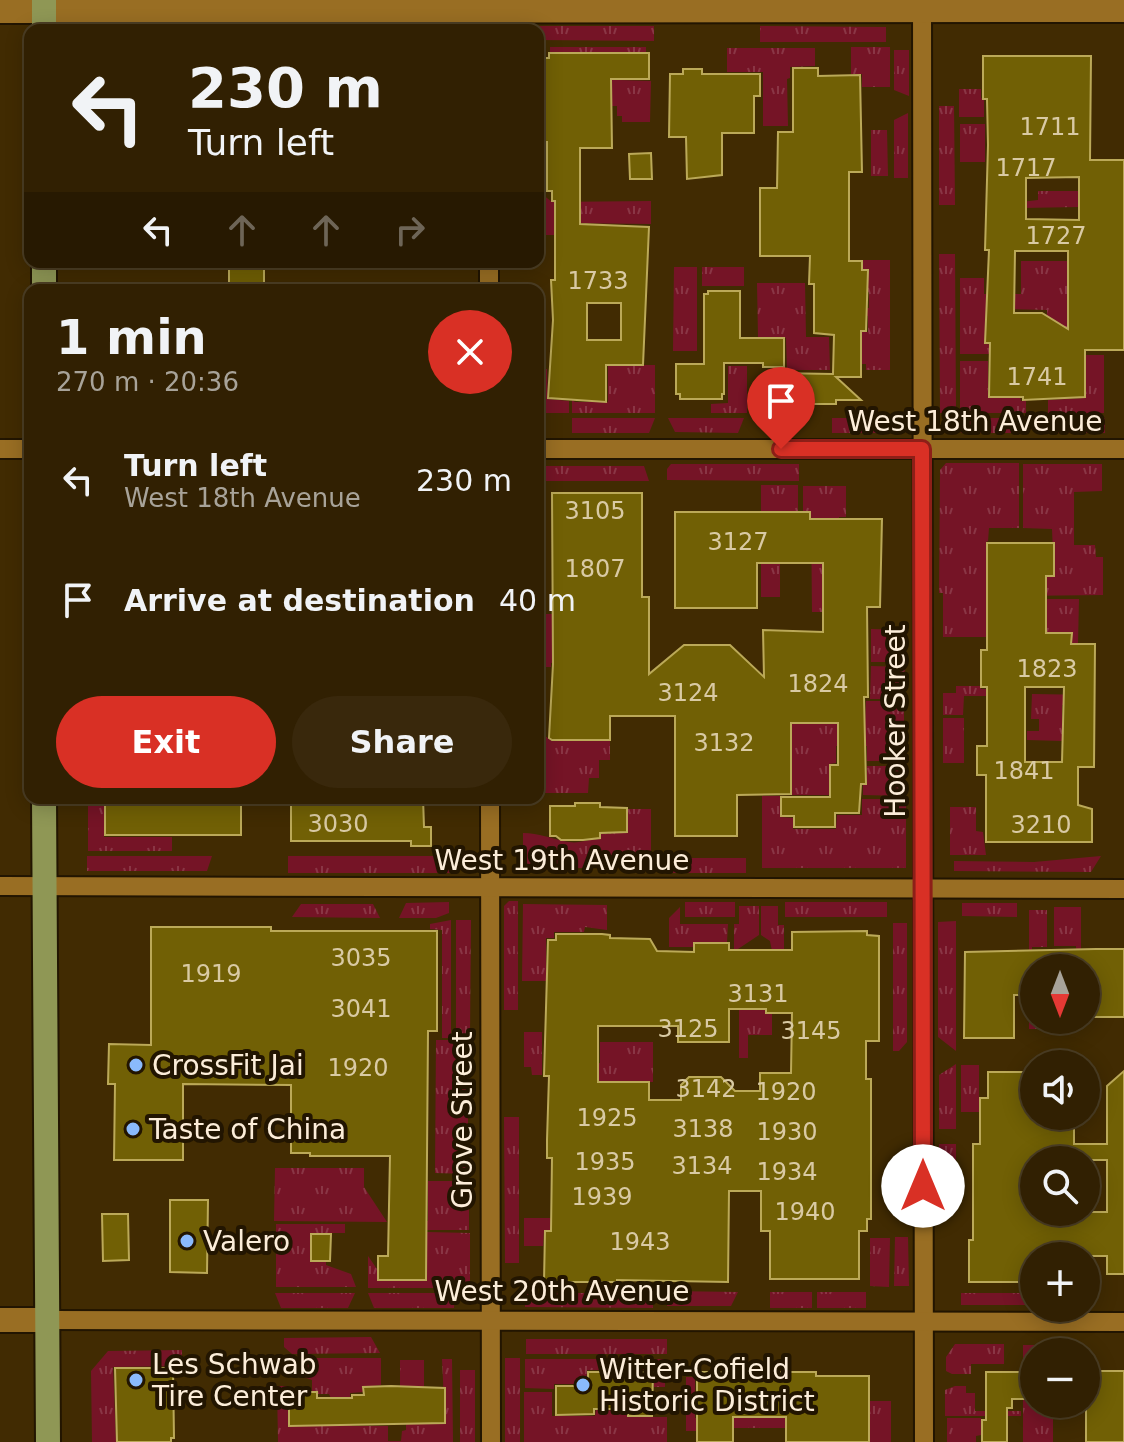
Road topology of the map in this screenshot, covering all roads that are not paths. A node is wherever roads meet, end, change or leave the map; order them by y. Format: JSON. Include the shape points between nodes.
{"nodes":[{"id":1,"x":922,"y":5,"type":"edge"},
{"id":2,"x":1124,"y":10,"type":"edge"},
{"id":3,"x":0,"y":11,"type":"edge"},
{"id":4,"x":44,"y":14,"type":"edge"},
{"id":5,"x":488,"y":14,"type":"edge"},
{"id":6,"x":0,"y":449,"type":"edge"},
{"id":7,"x":24,"y":449,"type":"edge"},
{"id":8,"x":544,"y":449,"type":"edge"},
{"id":9,"x":922,"y":449,"type":"junction"},
{"id":10,"x":1124,"y":449,"type":"edge"},
{"id":11,"x":44,"y":804,"type":"edge"},
{"id":12,"x":490,"y":804,"type":"edge"},
{"id":13,"x":0,"y":886,"type":"edge"},
{"id":14,"x":44,"y":887,"type":"junction"},
{"id":15,"x":490,"y":887,"type":"junction"},
{"id":16,"x":923,"y":888,"type":"junction"},
{"id":17,"x":1124,"y":889,"type":"edge"},
{"id":18,"x":0,"y":1320,"type":"edge"},
{"id":19,"x":48,"y":1320,"type":"junction"},
{"id":20,"x":491,"y":1321,"type":"junction"},
{"id":21,"x":924,"y":1322,"type":"junction"},
{"id":22,"x":1124,"y":1322,"type":"edge"},
{"id":23,"x":48,"y":1442,"type":"edge"},
{"id":24,"x":491,"y":1442,"type":"edge"},
{"id":25,"x":924,"y":1442,"type":"edge"}],
"edges":[{"from":1,"to":2,"type":"street"},
{"from":1,"to":5,"type":"street"},
{"from":1,"to":9,"type":"street","name":"Hooker Street"},
{"from":3,"to":4,"type":"street"},
{"from":4,"to":5,"type":"street"},
{"from":6,"to":7,"type":"street"},
{"from":8,"to":9,"type":"street","name":"West 18th Avenue"},
{"from":9,"to":10,"type":"street","name":"West 18th Avenue"},
{"from":9,"to":16,"type":"street","name":"Hooker Street"},
{"from":11,"to":14,"type":"main road"},
{"from":12,"to":15,"type":"street","name":"Grove Street"},
{"from":13,"to":14,"type":"street","name":"West 19th Avenue"},
{"from":14,"to":15,"type":"street","name":"West 19th Avenue"},
{"from":14,"to":19,"type":"main road"},
{"from":15,"to":16,"type":"street","name":"West 19th Avenue"},
{"from":15,"to":20,"type":"street","name":"Grove Street"},
{"from":16,"to":17,"type":"street","name":"West 19th Avenue"},
{"from":16,"to":21,"type":"street","name":"Hooker Street"},
{"from":18,"to":19,"type":"street","name":"West 20th Avenue"},
{"from":19,"to":20,"type":"street","name":"West 20th Avenue"},
{"from":19,"to":23,"type":"main road"},
{"from":20,"to":21,"type":"street","name":"West 20th Avenue"},
{"from":20,"to":24,"type":"street","name":"Grove Street"},
{"from":21,"to":22,"type":"street","name":"West 20th Avenue"},
{"from":21,"to":25,"type":"street","name":"Hooker Street"}]}
